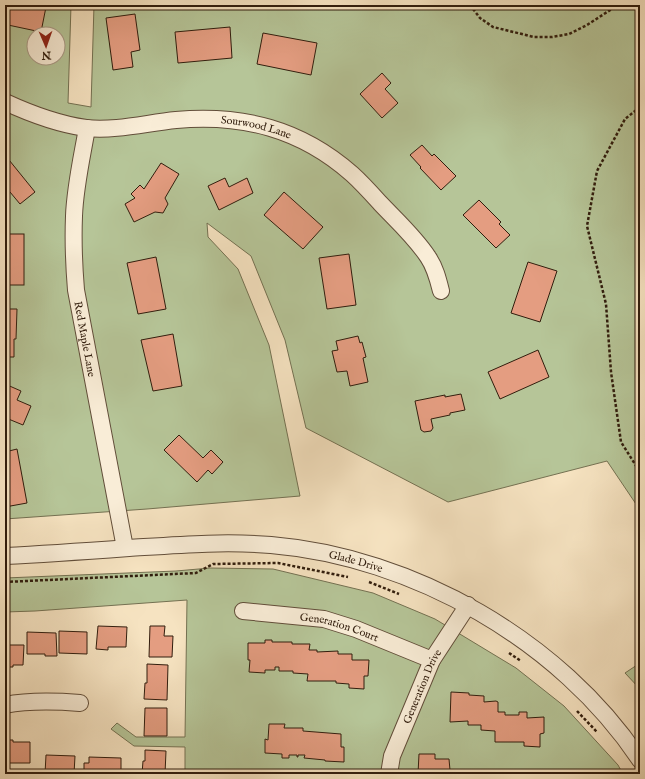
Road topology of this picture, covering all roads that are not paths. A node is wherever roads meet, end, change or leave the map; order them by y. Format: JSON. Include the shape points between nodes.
{"nodes":[{"id":1,"x":5,"y":102,"type":"edge"},
{"id":2,"x":87,"y":128,"type":"junction"},
{"id":3,"x":440,"y":291,"type":"dead end"},
{"id":4,"x":125,"y":548,"type":"junction"},
{"id":5,"x":5,"y":556,"type":"edge"},
{"id":6,"x":468,"y":605,"type":"junction"},
{"id":7,"x":243,"y":611,"type":"dead end"},
{"id":8,"x":432,"y":660,"type":"junction"},
{"id":9,"x":80,"y":703,"type":"dead end"},
{"id":10,"x":5,"y":705,"type":"edge"},
{"id":11,"x":640,"y":760,"type":"edge"},
{"id":12,"x":389,"y":774,"type":"edge"}],
"edges":[{"from":1,"to":2,"type":"street","name":"Sourwood Lane","via":[[37,116]]},
{"from":2,"to":3,"type":"street","name":"Sourwood Lane","via":[[115,128],[200,118],[257,123],[283,131],[332,157],[353,175],[428,257]]},
{"from":2,"to":4,"type":"street","name":"Red Maple Lane","via":[[75,200],[73,253],[76,290]]},
{"from":4,"to":5,"type":"street","name":"Glade Drive"},
{"from":4,"to":6,"type":"street","name":"Glade Drive","via":[[230,543],[316,551],[401,574]]},
{"from":6,"to":8,"type":"street","name":"Generation Drive"},
{"from":6,"to":11,"type":"street","name":"Glade Drive","via":[[514,634],[577,686],[607,717]]},
{"from":7,"to":8,"type":"street","name":"Generation Court","via":[[324,619],[356,628]]},
{"from":8,"to":12,"type":"street","name":"Generation Drive","via":[[392,756]]},
{"from":9,"to":10,"type":"street","via":[[52,701]]}]}
